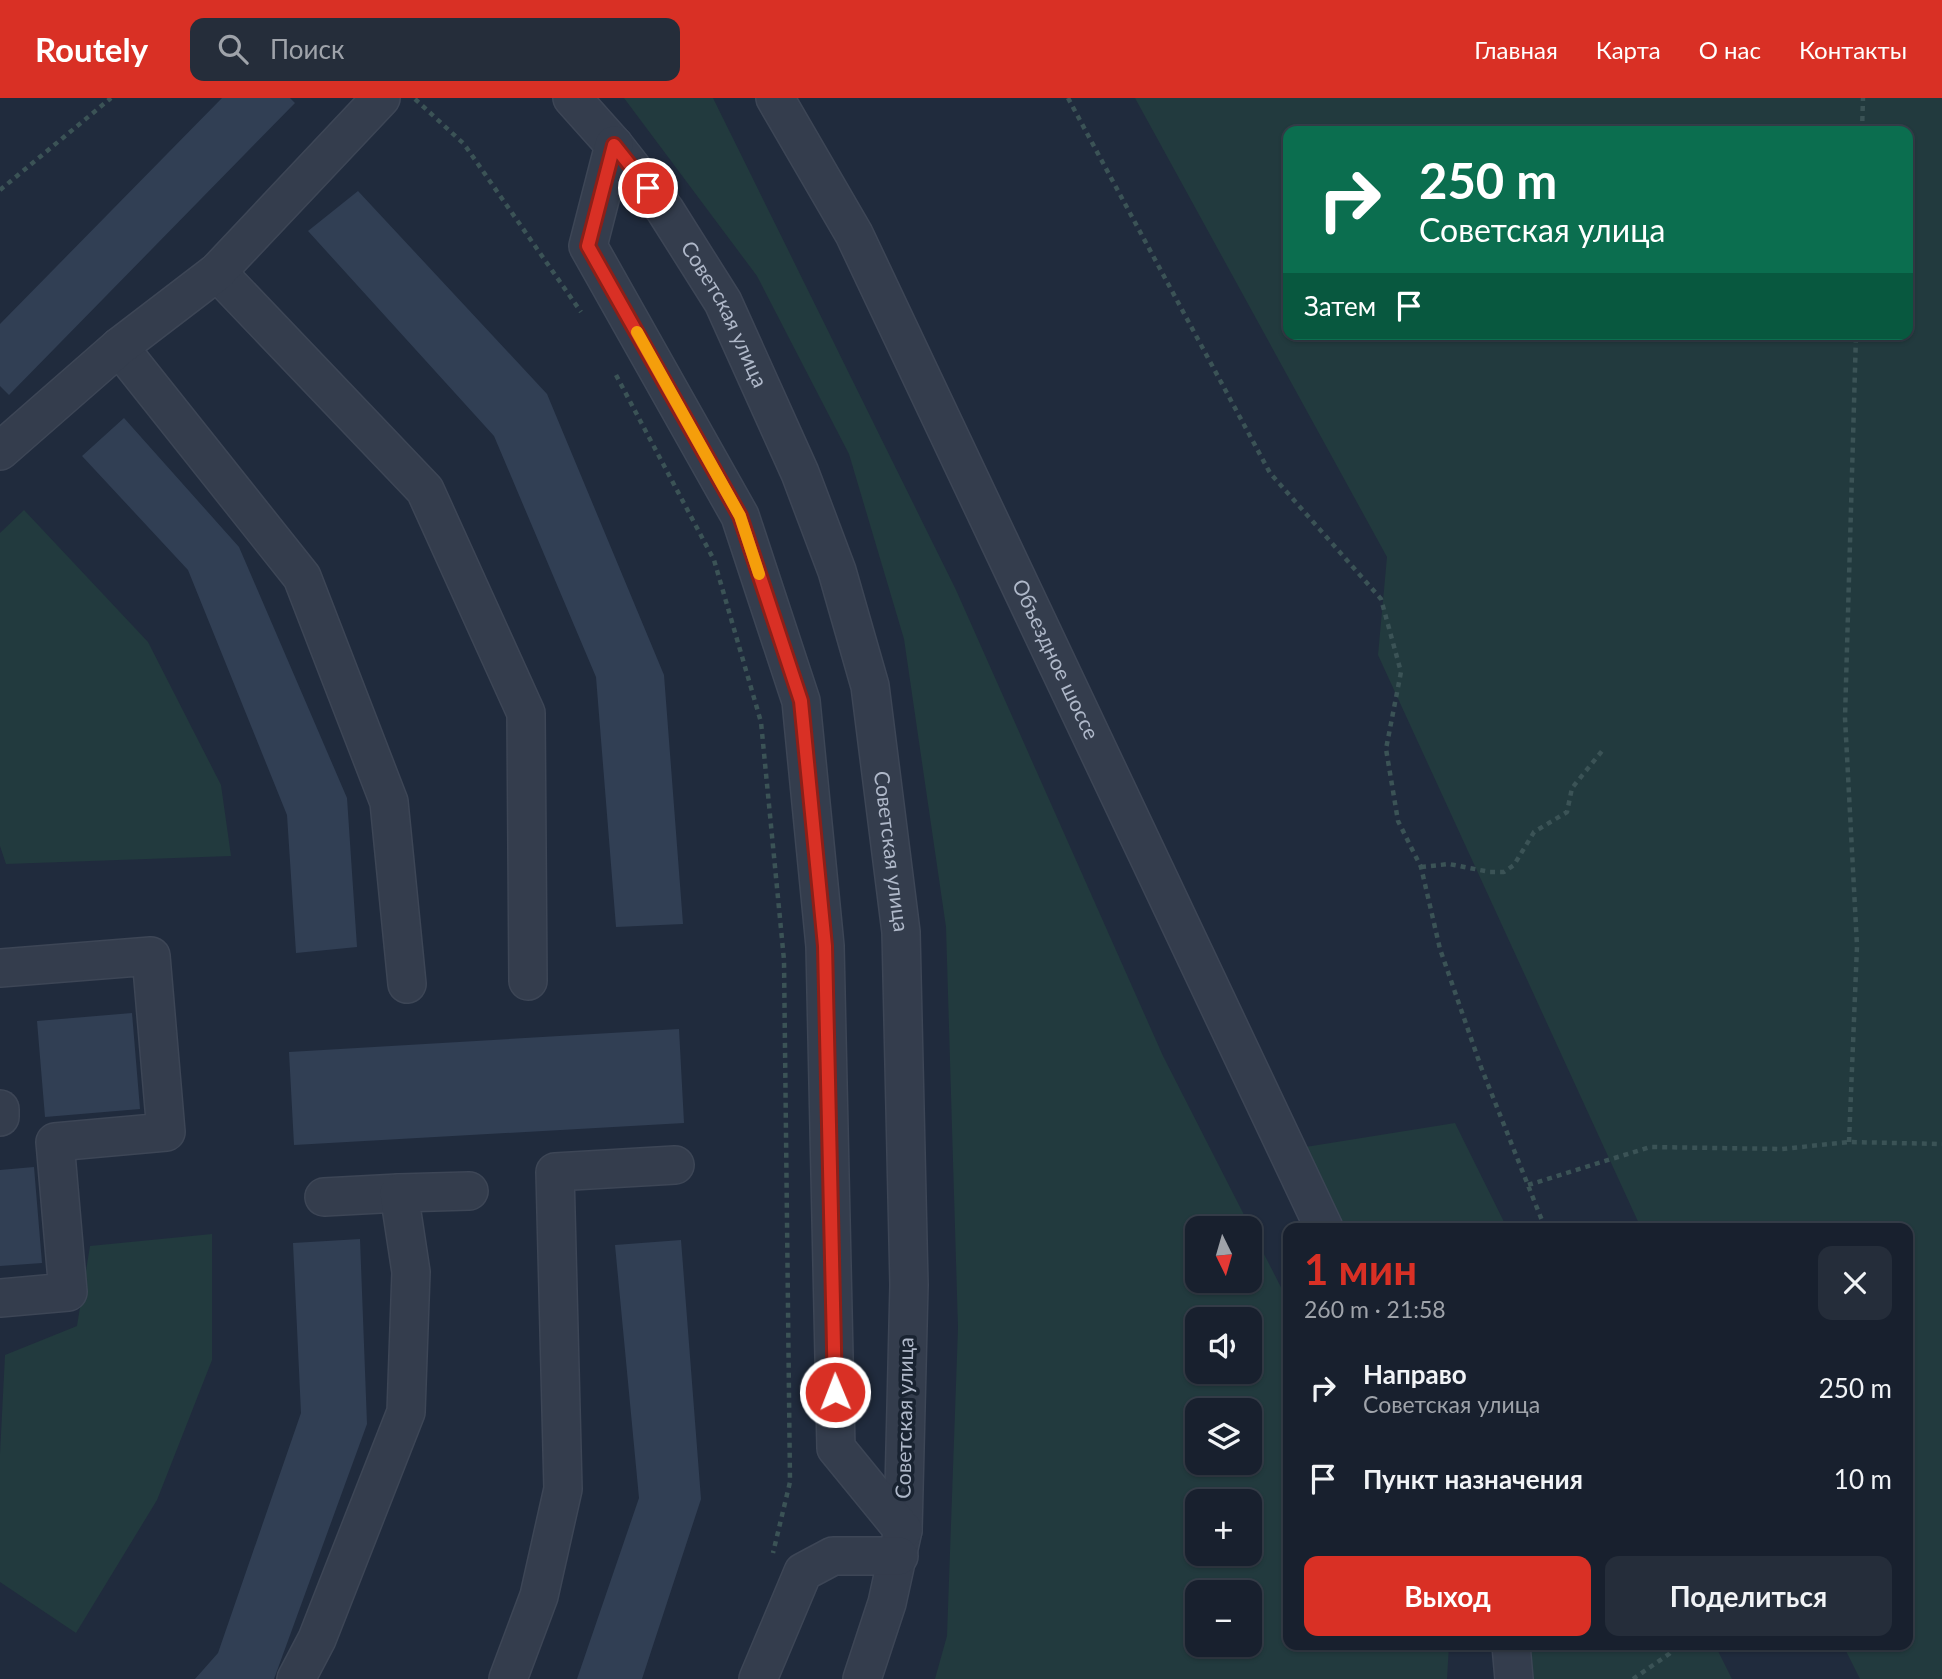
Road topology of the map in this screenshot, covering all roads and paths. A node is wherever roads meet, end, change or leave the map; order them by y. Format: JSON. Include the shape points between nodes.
{"nodes":[{"id":1,"x":111,"y":98,"type":"edge"},
{"id":2,"x":381,"y":98,"type":"edge"},
{"id":3,"x":415,"y":98,"type":"edge"},
{"id":4,"x":572,"y":98,"type":"edge"},
{"id":5,"x":775,"y":98,"type":"edge"},
{"id":6,"x":1068,"y":98,"type":"edge"},
{"id":7,"x":1863,"y":98,"type":"edge"},
{"id":8,"x":1862,"y":126,"type":"edge"},
{"id":9,"x":614,"y":145,"type":"junction"},
{"id":10,"x":0,"y":190,"type":"edge"},
{"id":11,"x":217,"y":272,"type":"junction"},
{"id":12,"x":588,"y":322,"type":"dead end"},
{"id":13,"x":1856,"y":340,"type":"edge"},
{"id":14,"x":119,"y":347,"type":"junction"},
{"id":15,"x":613,"y":370,"type":"dead end"},
{"id":16,"x":3,"y":442,"type":"edge"},
{"id":17,"x":1602,"y":751,"type":"dead end"},
{"id":18,"x":1421,"y":867,"type":"junction"},
{"id":19,"x":0,"y":968,"type":"edge"},
{"id":20,"x":528,"y":981,"type":"dead end"},
{"id":21,"x":407,"y":984,"type":"dead end"},
{"id":22,"x":0,"y":1109,"type":"edge"},
{"id":23,"x":0,"y":1117,"type":"edge"},
{"id":24,"x":1849,"y":1142,"type":"junction"},
{"id":25,"x":1942,"y":1144,"type":"edge"},
{"id":26,"x":675,"y":1165,"type":"dead end"},
{"id":27,"x":1528,"y":1185,"type":"junction"},
{"id":28,"x":469,"y":1191,"type":"dead end"},
{"id":29,"x":399,"y":1194,"type":"junction"},
{"id":30,"x":324,"y":1197,"type":"dead end"},
{"id":31,"x":1322,"y":1223,"type":"edge"},
{"id":32,"x":1543,"y":1223,"type":"edge"},
{"id":33,"x":0,"y":1298,"type":"edge"},
{"id":34,"x":901,"y":1543,"type":"junction"},
{"id":35,"x":771,"y":1563,"type":"dead end"},
{"id":36,"x":1511,"y":1650,"type":"edge"},
{"id":37,"x":1673,"y":1650,"type":"edge"},
{"id":38,"x":296,"y":1679,"type":"edge"},
{"id":39,"x":509,"y":1679,"type":"edge"},
{"id":40,"x":758,"y":1679,"type":"edge"},
{"id":41,"x":862,"y":1679,"type":"edge"},
{"id":42,"x":1514,"y":1679,"type":"edge"},
{"id":43,"x":1633,"y":1679,"type":"edge"}],
"edges":[{"from":1,"to":10,"type":"path"},
{"from":2,"to":11,"type":"street"},
{"from":3,"to":12,"type":"path","via":[[464,144]]},
{"from":4,"to":9,"type":"street","name":"Советская улица"},
{"from":5,"to":31,"type":"street","name":"Объездное шоссе","via":[[854,234]]},
{"from":6,"to":18,"type":"path","via":[[1270,473],[1381,599],[1401,672],[1386,749],[1398,821]]},
{"from":7,"to":8,"type":"path"},
{"from":9,"to":34,"type":"street","name":"Советская улица","via":[[665,210],[723,302],[800,473],[837,571],[870,686],[901,932],[909,1285]]},
{"from":9,"to":34,"type":"street","via":[[588,246],[740,516],[801,701],[825,946],[836,1448]]},
{"from":11,"to":14,"type":"street"},
{"from":11,"to":20,"type":"street","via":[[425,490],[527,713]]},
{"from":13,"to":24,"type":"path","via":[[1845,718],[1857,946]]},
{"from":14,"to":16,"type":"street"},
{"from":14,"to":21,"type":"street","via":[[302,577],[389,802]]},
{"from":15,"to":35,"type":"path","via":[[714,560],[761,722],[785,1015],[790,1482]]},
{"from":17,"to":18,"type":"path","via":[[1572,788],[1567,812],[1534,832],[1514,865],[1504,872],[1449,864]]},
{"from":18,"to":27,"type":"path","via":[[1440,949],[1480,1067]]},
{"from":19,"to":33,"type":"street","via":[[151,956],[166,1132],[55,1142],[68,1292]]},
{"from":22,"to":23,"type":"street"},
{"from":24,"to":25,"type":"path"},
{"from":24,"to":27,"type":"path","via":[[1782,1149],[1650,1147]]},
{"from":26,"to":39,"type":"street","via":[[555,1172],[563,1489],[539,1596]]},
{"from":27,"to":32,"type":"path"},
{"from":28,"to":29,"type":"street"},
{"from":29,"to":30,"type":"street"},
{"from":29,"to":38,"type":"street","via":[[411,1272],[406,1412],[317,1639]]},
{"from":34,"to":40,"type":"street","via":[[834,1556],[803,1572]]},
{"from":34,"to":41,"type":"street","name":"Советская улица"},
{"from":36,"to":42,"type":"street"},
{"from":37,"to":43,"type":"path"}]}
